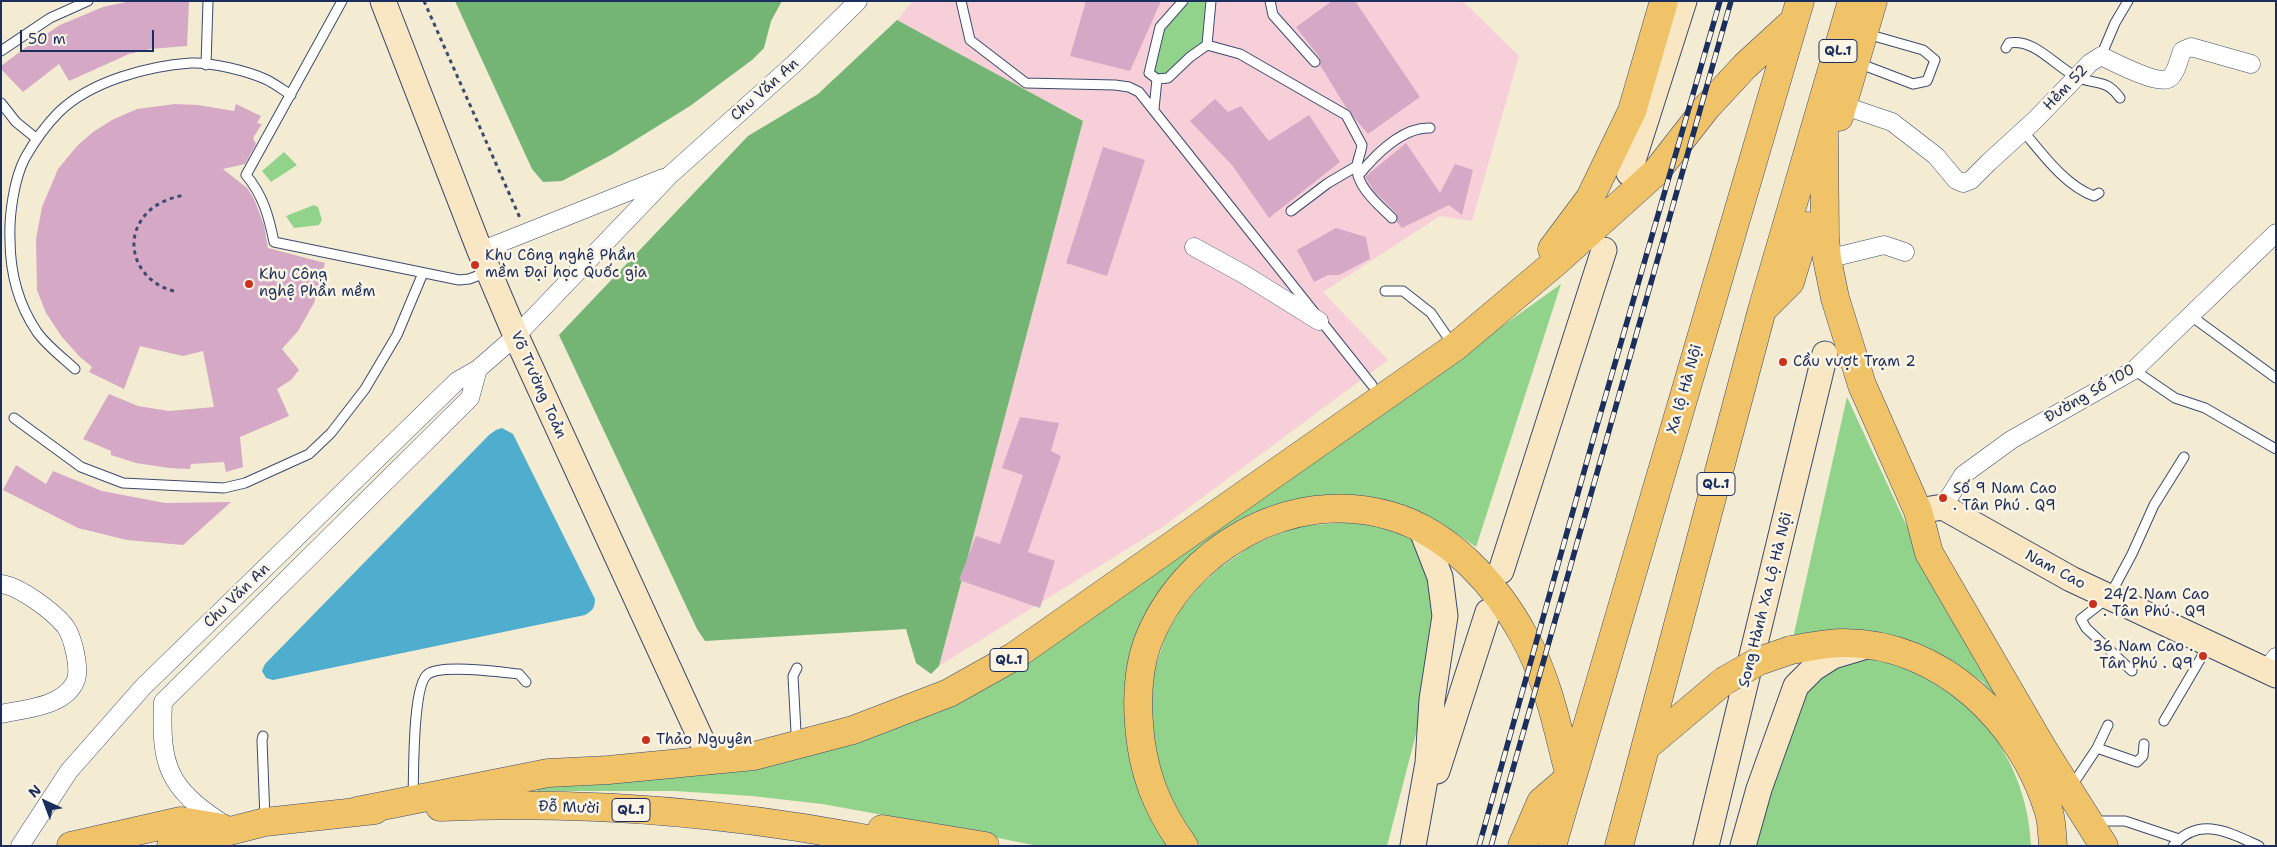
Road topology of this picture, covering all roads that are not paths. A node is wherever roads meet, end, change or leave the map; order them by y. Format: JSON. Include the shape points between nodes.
{"nodes":[{"id":1,"x":88,"y":1,"type":"edge"},
{"id":2,"x":208,"y":1,"type":"edge"},
{"id":3,"x":342,"y":1,"type":"edge"},
{"id":4,"x":383,"y":1,"type":"edge"},
{"id":5,"x":858,"y":1,"type":"edge"},
{"id":6,"x":961,"y":1,"type":"edge"},
{"id":7,"x":1183,"y":1,"type":"edge"},
{"id":8,"x":1211,"y":1,"type":"edge"},
{"id":9,"x":1270,"y":1,"type":"edge"},
{"id":10,"x":1664,"y":1,"type":"edge"},
{"id":11,"x":1684,"y":1,"type":"edge"},
{"id":12,"x":1852,"y":1,"type":"edge"},
{"id":13,"x":1873,"y":1,"type":"edge"},
{"id":14,"x":2128,"y":1,"type":"edge"},
{"id":15,"x":1797,"y":11,"type":"edge"},
{"id":16,"x":1864,"y":33,"type":"junction"},
{"id":17,"x":1208,"y":45,"type":"junction"},
{"id":18,"x":2006,"y":48,"type":"dead end"},
{"id":19,"x":1,"y":51,"type":"edge"},
{"id":20,"x":2101,"y":56,"type":"junction"},
{"id":21,"x":1315,"y":62,"type":"dead end"},
{"id":22,"x":1855,"y":62,"type":"junction"},
{"id":23,"x":2251,"y":64,"type":"dead end"},
{"id":24,"x":206,"y":65,"type":"junction"},
{"id":25,"x":2076,"y":77,"type":"junction"},
{"id":26,"x":1156,"y":79,"type":"junction"},
{"id":27,"x":291,"y":95,"type":"junction"},
{"id":28,"x":2120,"y":98,"type":"dead end"},
{"id":29,"x":1,"y":103,"type":"edge"},
{"id":30,"x":1833,"y":103,"type":"junction"},
{"id":31,"x":1154,"y":109,"type":"junction"},
{"id":32,"x":1430,"y":128,"type":"dead end"},
{"id":33,"x":2023,"y":131,"type":"junction"},
{"id":34,"x":37,"y":139,"type":"junction"},
{"id":35,"x":1357,"y":166,"type":"junction"},
{"id":36,"x":1824,"y":166,"type":"junction"},
{"id":37,"x":1629,"y":173,"type":"dead end"},
{"id":38,"x":670,"y":175,"type":"junction"},
{"id":39,"x":1358,"y":176,"type":"junction"},
{"id":40,"x":2099,"y":193,"type":"dead end"},
{"id":41,"x":1291,"y":211,"type":"dead end"},
{"id":42,"x":1392,"y":218,"type":"dead end"},
{"id":43,"x":2272,"y":242,"type":"edge"},
{"id":44,"x":1194,"y":247,"type":"dead end"},
{"id":45,"x":1604,"y":250,"type":"dead end"},
{"id":46,"x":1905,"y":252,"type":"dead end"},
{"id":47,"x":1827,"y":259,"type":"junction"},
{"id":48,"x":484,"y":261,"type":"junction"},
{"id":49,"x":423,"y":273,"type":"junction"},
{"id":50,"x":1385,"y":290,"type":"dead end"},
{"id":51,"x":1518,"y":294,"type":"junction"},
{"id":52,"x":1762,"y":310,"type":"junction"},
{"id":53,"x":2191,"y":316,"type":"junction"},
{"id":54,"x":1319,"y":321,"type":"junction"},
{"id":55,"x":516,"y":336,"type":"junction"},
{"id":56,"x":1455,"y":347,"type":"junction"},
{"id":57,"x":1825,"y":354,"type":"dead end"},
{"id":58,"x":74,"y":369,"type":"dead end"},
{"id":59,"x":478,"y":369,"type":"junction"},
{"id":60,"x":1424,"y":369,"type":"junction"},
{"id":61,"x":2134,"y":370,"type":"junction"},
{"id":62,"x":2276,"y":378,"type":"edge"},
{"id":63,"x":1372,"y":385,"type":"junction"},
{"id":64,"x":14,"y":418,"type":"dead end"},
{"id":65,"x":2276,"y":449,"type":"edge"},
{"id":66,"x":2184,"y":457,"type":"dead end"},
{"id":67,"x":1930,"y":509,"type":"junction"},
{"id":68,"x":1422,"y":528,"type":"junction"},
{"id":69,"x":1501,"y":571,"type":"dead end"},
{"id":70,"x":1,"y":584,"type":"edge"},
{"id":71,"x":2109,"y":597,"type":"junction"},
{"id":72,"x":1488,"y":612,"type":"dead end"},
{"id":73,"x":2209,"y":645,"type":"junction"},
{"id":74,"x":1869,"y":646,"type":"junction"},
{"id":75,"x":797,"y":668,"type":"dead end"},
{"id":76,"x":2272,"y":668,"type":"edge"},
{"id":77,"x":2132,"y":671,"type":"dead end"},
{"id":78,"x":526,"y":682,"type":"dead end"},
{"id":79,"x":143,"y":687,"type":"junction"},
{"id":80,"x":163,"y":702,"type":"junction"},
{"id":81,"x":1,"y":714,"type":"edge"},
{"id":82,"x":2164,"y":721,"type":"dead end"},
{"id":83,"x":2108,"y":725,"type":"dead end"},
{"id":84,"x":796,"y":732,"type":"junction"},
{"id":85,"x":263,"y":736,"type":"dead end"},
{"id":86,"x":2144,"y":744,"type":"dead end"},
{"id":87,"x":1648,"y":745,"type":"junction"},
{"id":88,"x":2097,"y":748,"type":"junction"},
{"id":89,"x":709,"y":755,"type":"junction"},
{"id":90,"x":1570,"y":777,"type":"junction"},
{"id":91,"x":2076,"y":781,"type":"junction"},
{"id":92,"x":440,"y":794,"type":"junction"},
{"id":93,"x":413,"y":800,"type":"junction"},
{"id":94,"x":357,"y":811,"type":"junction"},
{"id":95,"x":265,"y":822,"type":"junction"},
{"id":96,"x":234,"y":830,"type":"junction"},
{"id":97,"x":2102,"y":834,"type":"edge"},
{"id":98,"x":2176,"y":842,"type":"edge"},
{"id":99,"x":20,"y":846,"type":"edge"},
{"id":100,"x":71,"y":846,"type":"edge"},
{"id":101,"x":170,"y":846,"type":"edge"},
{"id":102,"x":903,"y":846,"type":"edge"},
{"id":103,"x":985,"y":846,"type":"edge"},
{"id":104,"x":1184,"y":846,"type":"edge"},
{"id":105,"x":1413,"y":846,"type":"edge"},
{"id":106,"x":1522,"y":846,"type":"edge"},
{"id":107,"x":1552,"y":846,"type":"edge"},
{"id":108,"x":1619,"y":846,"type":"edge"},
{"id":109,"x":1706,"y":846,"type":"edge"},
{"id":110,"x":1743,"y":846,"type":"edge"},
{"id":111,"x":2053,"y":846,"type":"edge"},
{"id":112,"x":2116,"y":846,"type":"edge"},
{"id":113,"x":2259,"y":846,"type":"edge"}],
"edges":[{"from":1,"to":19,"type":"lane","via":[[50,18]]},
{"from":2,"to":24,"type":"lane"},
{"from":3,"to":27,"type":"lane"},
{"from":4,"to":48,"type":"main road","name":"Võ Trường Toản"},
{"from":5,"to":38,"type":"street","name":"Chu Văn An","via":[[795,63]]},
{"from":6,"to":31,"type":"lane","via":[[970,40],[1026,83],[1129,87],[1139,92]]},
{"from":7,"to":26,"type":"lane","via":[[1160,27],[1149,73]]},
{"from":8,"to":17,"type":"lane"},
{"from":9,"to":21,"type":"lane","via":[[1273,15]]},
{"from":10,"to":51,"type":"main road","via":[[1632,111],[1590,198]]},
{"from":11,"to":37,"type":"main road"},
{"from":12,"to":30,"type":"main road","number":"QL.1"},
{"from":13,"to":16,"type":"main road","number":"QL.1"},
{"from":14,"to":20,"type":"lane"},
{"from":15,"to":51,"type":"main road","number":"QL.1","via":[[1706,108],[1656,172]]},
{"from":15,"to":90,"type":"main road","name":"Xa lộ Hà Nội"},
{"from":16,"to":22,"type":"main road","number":"QL.1"},
{"from":16,"to":22,"type":"lane","via":[[1923,50],[1935,60],[1927,81],[1913,84]]},
{"from":17,"to":26,"type":"lane","via":[[1190,56],[1168,78]]},
{"from":17,"to":35,"type":"lane","via":[[1240,54],[1346,115],[1362,145]]},
{"from":18,"to":25,"type":"lane","via":[[2015,42],[2031,47]]},
{"from":20,"to":23,"type":"street","name":"Hẻm 52","via":[[2155,80],[2167,79],[2173,74],[2182,51],[2191,47]]},
{"from":20,"to":25,"type":"street","name":"Hẻm 52"},
{"from":22,"to":30,"type":"main road","number":"QL.1"},
{"from":24,"to":27,"type":"lane","via":[[230,68],[266,79]]},
{"from":24,"to":34,"type":"lane","via":[[193,63],[160,67],[95,87],[60,111]]},
{"from":25,"to":28,"type":"lane","via":[[2113,88]]},
{"from":25,"to":33,"type":"street","name":"Hẻm 52"},
{"from":26,"to":31,"type":"lane"},
{"from":27,"to":49,"type":"lane","via":[[246,175],[266,208],[274,242]]},
{"from":29,"to":34,"type":"lane","via":[[16,122]]},
{"from":30,"to":33,"type":"street","name":"Hẻm 52","via":[[1892,122],[1936,156],[1956,180],[1963,182],[1971,180]]},
{"from":30,"to":36,"type":"main road"},
{"from":30,"to":52,"type":"main road","number":"QL.1"},
{"from":31,"to":54,"type":"lane"},
{"from":32,"to":39,"type":"lane","via":[[1408,133],[1380,152]]},
{"from":33,"to":40,"type":"lane","via":[[2062,176],[2085,193],[2094,196]]},
{"from":34,"to":58,"type":"lane","via":[[24,160],[9,220],[14,282],[24,310],[37,332]]},
{"from":35,"to":39,"type":"lane"},
{"from":35,"to":41,"type":"lane"},
{"from":36,"to":47,"type":"main road"},
{"from":36,"to":52,"type":"main road","via":[[1790,282]]},
{"from":38,"to":48,"type":"street","name":"Chu Văn An","via":[[526,233]]},
{"from":38,"to":55,"type":"street","name":"Chu Văn An"},
{"from":39,"to":42,"type":"lane","via":[[1370,195]]},
{"from":43,"to":53,"type":"street","name":"Đường Số 100"},
{"from":44,"to":54,"type":"street"},
{"from":45,"to":69,"type":"main road"},
{"from":46,"to":47,"type":"street","via":[[1884,245]]},
{"from":47,"to":67,"type":"main road","via":[[1837,306],[1862,385]]},
{"from":48,"to":49,"type":"lane","via":[[469,279]]},
{"from":48,"to":55,"type":"main road","name":"Võ Trường Toản"},
{"from":49,"to":64,"type":"lane","via":[[397,336],[365,389],[330,433],[310,454],[245,483],[224,488],[123,483],[81,467]]},
{"from":50,"to":56,"type":"lane","via":[[1403,291],[1431,312]]},
{"from":51,"to":56,"type":"main road","number":"QL.1"},
{"from":52,"to":87,"type":"main road","number":"QL.1"},
{"from":53,"to":61,"type":"street","name":"Đường Số 100"},
{"from":53,"to":62,"type":"lane"},
{"from":54,"to":63,"type":"lane"},
{"from":55,"to":59,"type":"street","name":"Chu Văn An"},
{"from":55,"to":89,"type":"main road","name":"Võ Trường Toản"},
{"from":56,"to":60,"type":"main road","number":"QL.1"},
{"from":57,"to":109,"type":"main road","name":"Song Hành Xa Lộ Hà Nội"},
{"from":59,"to":79,"type":"street","name":"Chu Văn An","via":[[457,381]]},
{"from":59,"to":80,"type":"street","name":"Chu Văn An","via":[[470,398]]},
{"from":60,"to":63,"type":"main road","number":"QL.1","via":[[1388,373]]},
{"from":60,"to":89,"type":"main road","number":"QL.1","via":[[1013,657],[949,693],[853,730],[754,756]]},
{"from":61,"to":65,"type":"lane","via":[[2176,398],[2205,408]]},
{"from":61,"to":67,"type":"street","name":"Đường Số 100","via":[[2012,440],[1963,475]]},
{"from":63,"to":84,"type":"main road","number":"QL.1","via":[[1003,649],[945,683],[896,702]]},
{"from":66,"to":71,"type":"lane","via":[[2154,505]]},
{"from":67,"to":71,"type":"main road","name":"Nam Cao"},
{"from":67,"to":91,"type":"main road","via":[[1942,547]]},
{"from":67,"to":97,"type":"main road","via":[[1929,553],[2043,749]]},
{"from":68,"to":90,"type":"main road","via":[[1472,566],[1501,600],[1524,636],[1548,696]]},
{"from":68,"to":104,"type":"main road","via":[[1363,509],[1304,512],[1260,524],[1239,536],[1199,566],[1180,586],[1156,622],[1147,646],[1138,691],[1138,716],[1143,763],[1151,789]]},
{"from":68,"to":105,"type":"main road","via":[[1440,577],[1445,616],[1432,700],[1428,763]]},
{"from":70,"to":81,"type":"street","via":[[16,588],[66,627],[79,664],[75,684],[59,699]]},
{"from":71,"to":73,"type":"main road","name":"Nam Cao"},
{"from":71,"to":77,"type":"lane","via":[[2081,619],[2086,628]]},
{"from":72,"to":105,"type":"main road"},
{"from":73,"to":76,"type":"main road","name":"Nam Cao"},
{"from":73,"to":82,"type":"lane"},
{"from":74,"to":87,"type":"main road","bridge":true,"via":[[1836,643],[1791,650],[1759,661],[1724,681]]},
{"from":74,"to":110,"type":"main road","via":[[1834,656],[1814,668],[1796,686],[1759,789]]},
{"from":74,"to":111,"type":"main road","via":[[1894,650],[1924,661],[1949,674],[1983,703],[2014,742],[2036,778],[2049,814]]},
{"from":75,"to":84,"type":"lane","via":[[793,676]]},
{"from":78,"to":93,"type":"lane","via":[[519,674],[448,668],[428,673],[422,682],[418,700]]},
{"from":79,"to":80,"type":"street"},
{"from":79,"to":99,"type":"street","name":"Chu Văn An","via":[[69,771]]},
{"from":80,"to":96,"type":"street","via":[[164,756],[172,777],[203,811]]},
{"from":83,"to":88,"type":"lane"},
{"from":84,"to":89,"type":"main road","number":"QL.1"},
{"from":85,"to":95,"type":"lane"},
{"from":86,"to":88,"type":"lane","via":[[2143,756],[2137,762]]},
{"from":87,"to":108,"type":"main road","number":"QL.1"},
{"from":88,"to":91,"type":"lane"},
{"from":89,"to":92,"type":"main road","number":"QL.1","via":[[548,773]]},
{"from":90,"to":106,"type":"main road","via":[[1541,802]]},
{"from":90,"to":107,"type":"main road","name":"Xa lộ Hà Nội"},
{"from":91,"to":97,"type":"main road"},
{"from":92,"to":93,"type":"main road","number":"QL.1"},
{"from":92,"to":103,"type":"main road","name":"Đỗ Mười","number":"QL.1","via":[[660,801],[769,810]]},
{"from":93,"to":94,"type":"main road","number":"QL.1"},
{"from":94,"to":95,"type":"main road","name":"Đỗ Mười","number":"QL.1"},
{"from":94,"to":102,"type":"main road","name":"Đỗ Mười","number":"QL.1","via":[[516,806],[653,811],[737,818]]},
{"from":95,"to":96,"type":"main road","name":"Đỗ Mười","number":"QL.1"},
{"from":96,"to":100,"type":"main road","name":"Đỗ Mười","number":"QL.1","via":[[181,821]]},
{"from":96,"to":101,"type":"main road","name":"Đỗ Mười","number":"QL.1"},
{"from":97,"to":98,"type":"lane","via":[[2126,821]]},
{"from":97,"to":112,"type":"main road"},
{"from":98,"to":113,"type":"lane","via":[[2202,829],[2221,829]]}]}
